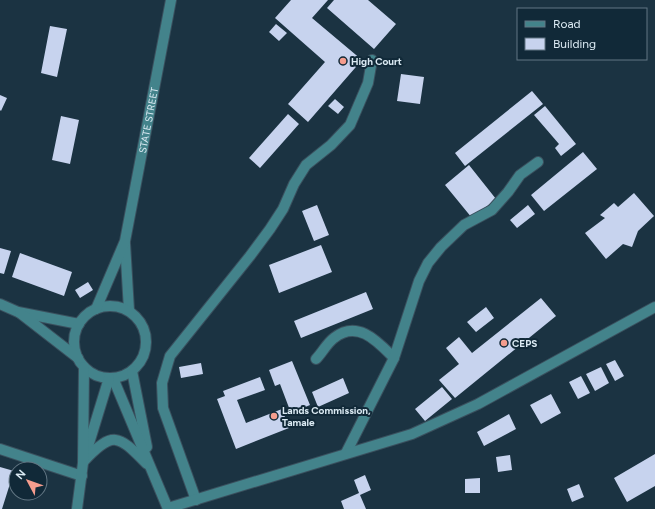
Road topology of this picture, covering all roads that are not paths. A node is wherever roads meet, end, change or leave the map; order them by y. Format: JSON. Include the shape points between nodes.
{"nodes":[{"id":1,"x":171,"y":0,"type":"edge"},
{"id":2,"x":372,"y":60,"type":"dead end"},
{"id":3,"x":538,"y":162,"type":"dead end"},
{"id":4,"x":125,"y":241,"type":"junction"},
{"id":5,"x":0,"y":304,"type":"edge"},
{"id":6,"x":655,"y":307,"type":"edge"},
{"id":7,"x":96,"y":309,"type":"junction"},
{"id":8,"x":129,"y":310,"type":"junction"},
{"id":9,"x":18,"y":312,"type":"junction"},
{"id":10,"x":79,"y":324,"type":"junction"},
{"id":11,"x":78,"y":358,"type":"junction"},
{"id":12,"x":394,"y":358,"type":"junction"},
{"id":13,"x":316,"y":359,"type":"dead end"},
{"id":14,"x":84,"y":367,"type":"junction"},
{"id":15,"x":132,"y":371,"type":"junction"},
{"id":16,"x":111,"y":378,"type":"junction"},
{"id":17,"x":0,"y":449,"type":"edge"},
{"id":18,"x":346,"y":453,"type":"junction"},
{"id":19,"x":83,"y":463,"type":"junction"},
{"id":20,"x":151,"y":467,"type":"junction"},
{"id":21,"x":82,"y":476,"type":"junction"},
{"id":22,"x":196,"y":500,"type":"junction"},
{"id":23,"x":77,"y":509,"type":"edge"},
{"id":24,"x":168,"y":509,"type":"edge"}],
"edges":[{"from":1,"to":4,"type":"street","name":"STATE STREET"},
{"from":2,"to":22,"type":"street","via":[[368,83],[350,125],[331,145],[306,165],[270,230],[170,356],[162,383],[163,408]]},
{"from":3,"to":12,"type":"street","via":[[520,175],[492,210],[464,225],[428,263],[419,281]]},
{"from":4,"to":7,"type":"street","name":"STATE STREET"},
{"from":4,"to":8,"type":"street","name":"STATE STREET"},
{"from":5,"to":9,"type":"street"},
{"from":6,"to":18,"type":"street","via":[[478,404],[412,434]]},
{"from":7,"to":8,"type":"street","via":[[118,306]]},
{"from":7,"to":10,"type":"street","via":[[86,315]]},
{"from":8,"to":15,"type":"street","via":[[140,321],[147,345],[139,364]]},
{"from":9,"to":10,"type":"street"},
{"from":9,"to":11,"type":"street"},
{"from":10,"to":11,"type":"street","via":[[74,341]]},
{"from":11,"to":14,"type":"street"},
{"from":12,"to":13,"type":"street","via":[[373,338],[361,332],[346,332],[334,338]]},
{"from":12,"to":18,"type":"street"},
{"from":14,"to":16,"type":"street","via":[[100,377]]},
{"from":14,"to":19,"type":"street"},
{"from":15,"to":16,"type":"street"},
{"from":15,"to":20,"type":"street"},
{"from":16,"to":19,"type":"street"},
{"from":16,"to":20,"type":"street"},
{"from":17,"to":21,"type":"street"},
{"from":18,"to":22,"type":"street"},
{"from":19,"to":20,"type":"street","via":[[107,441],[116,440],[127,444]]},
{"from":19,"to":21,"type":"street"},
{"from":20,"to":24,"type":"street"},
{"from":21,"to":23,"type":"street"},
{"from":22,"to":24,"type":"street"}]}
